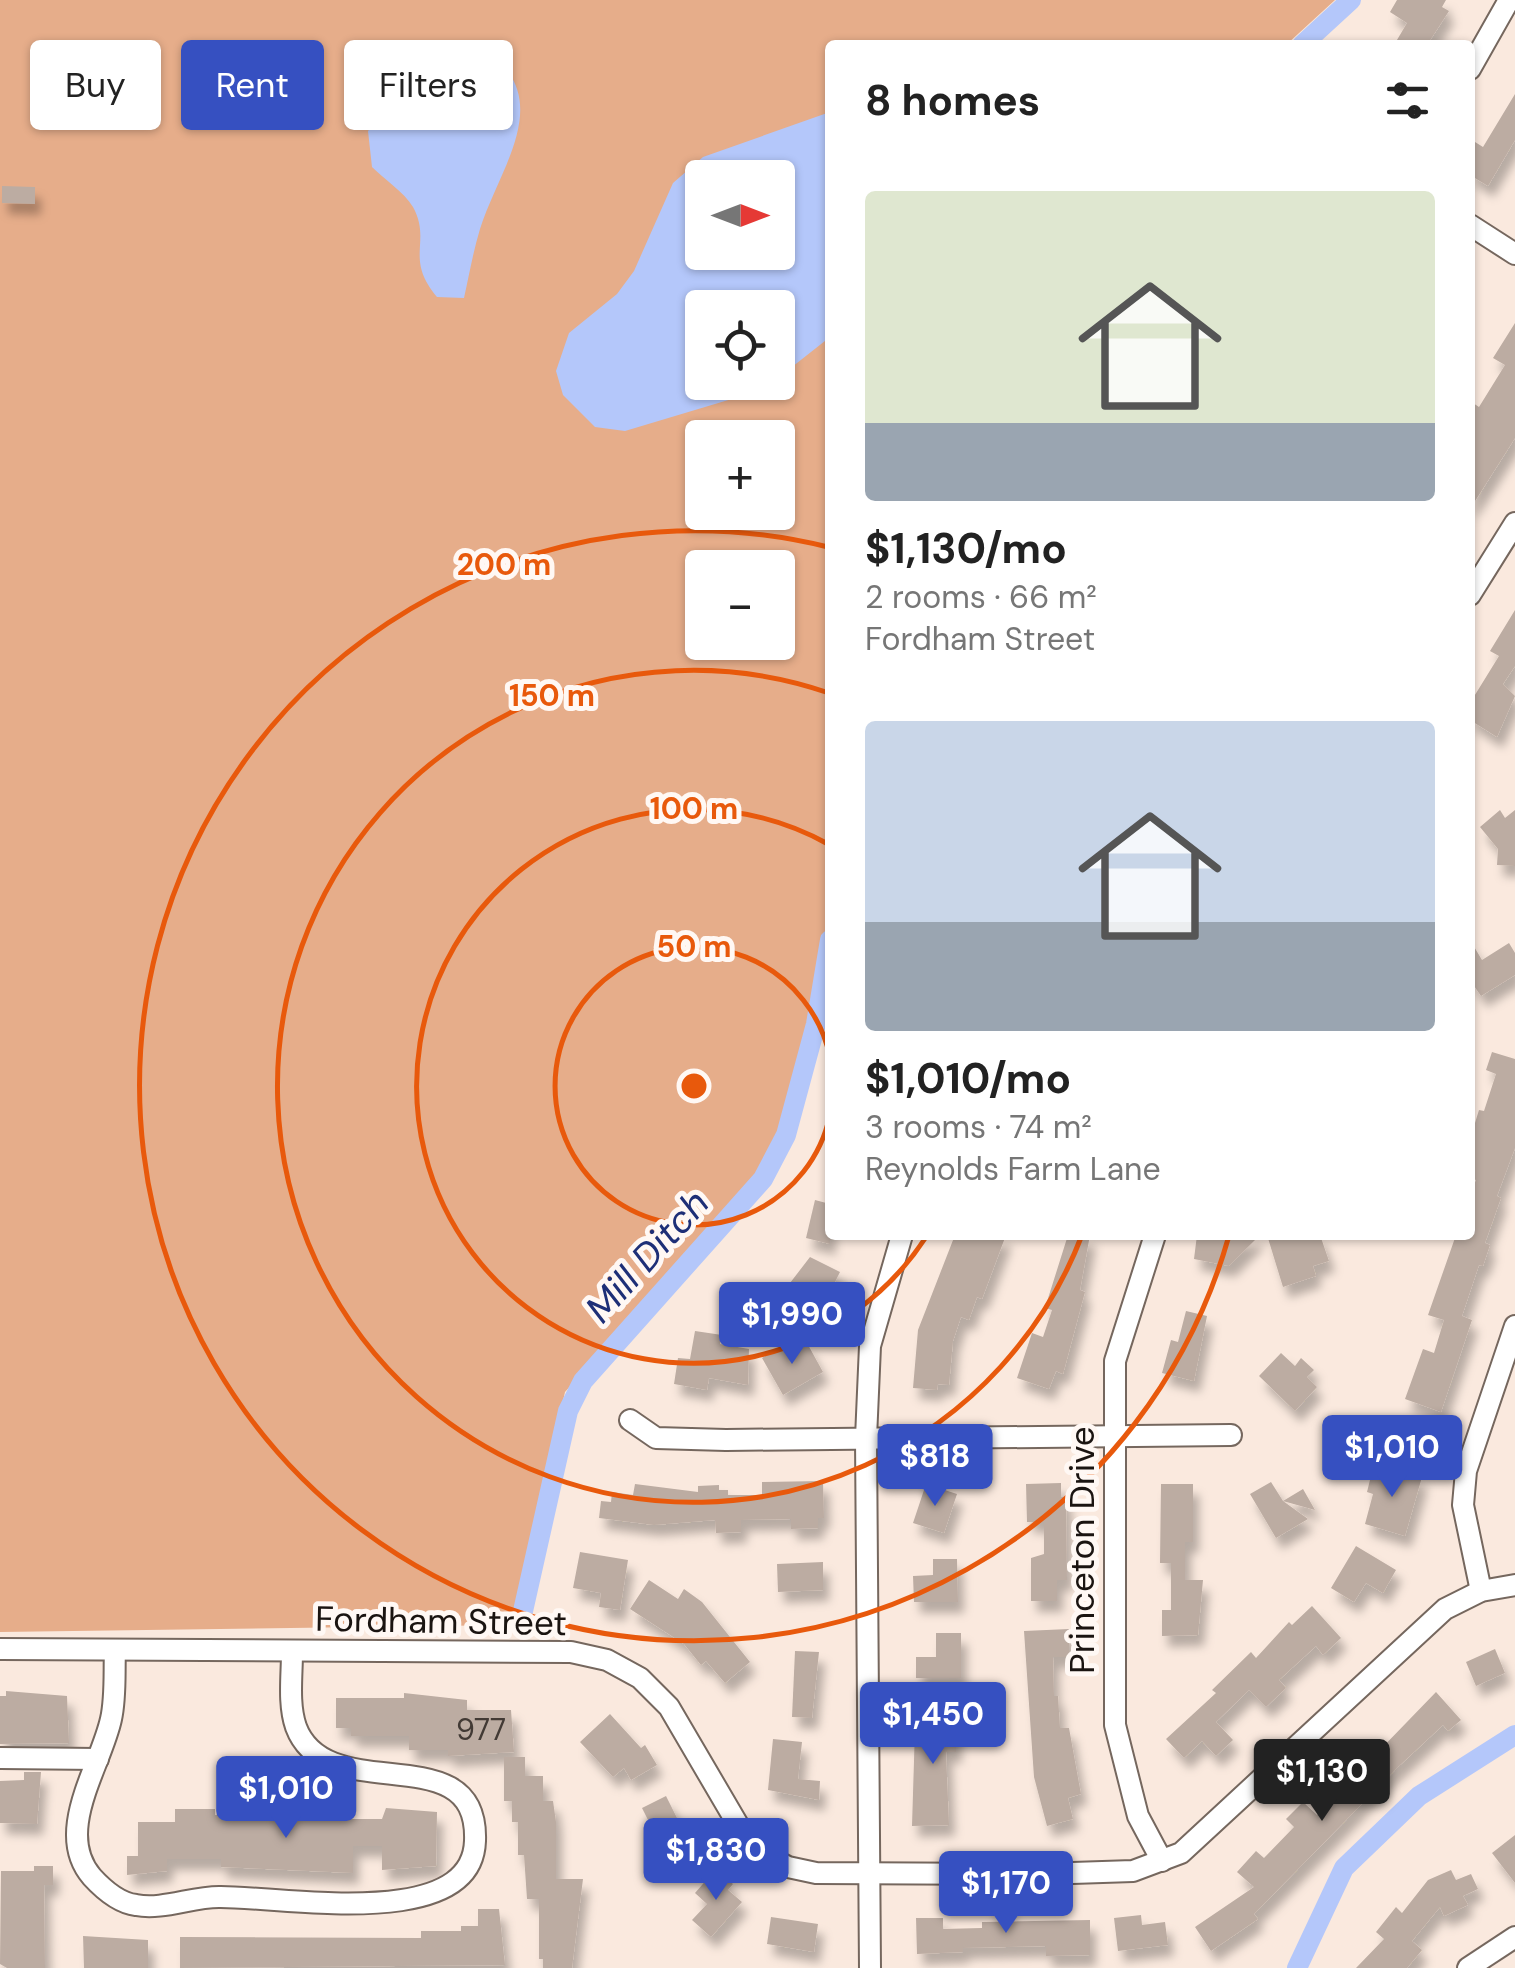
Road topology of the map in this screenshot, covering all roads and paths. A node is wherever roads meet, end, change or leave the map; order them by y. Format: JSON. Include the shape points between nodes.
{"nodes":[{"id":1,"x":1510,"y":0,"type":"edge"},
{"id":2,"x":1475,"y":61,"type":"edge"},
{"id":3,"x":1475,"y":229,"type":"edge"},
{"id":4,"x":1515,"y":254,"type":"edge"},
{"id":5,"x":1515,"y":523,"type":"edge"},
{"id":6,"x":1475,"y":587,"type":"edge"},
{"id":7,"x":901,"y":1240,"type":"edge"},
{"id":8,"x":1154,"y":1240,"type":"edge"},
{"id":9,"x":1515,"y":1326,"type":"edge"},
{"id":10,"x":630,"y":1420,"type":"dead end"},
{"id":11,"x":1231,"y":1434,"type":"dead end"},
{"id":12,"x":866,"y":1438,"type":"junction"},
{"id":13,"x":1113,"y":1438,"type":"junction"},
{"id":14,"x":1515,"y":1585,"type":"edge"},
{"id":15,"x":1480,"y":1591,"type":"junction"},
{"id":16,"x":0,"y":1648,"type":"edge"},
{"id":17,"x":115,"y":1650,"type":"junction"},
{"id":18,"x":292,"y":1652,"type":"junction"},
{"id":19,"x":0,"y":1758,"type":"edge"},
{"id":20,"x":98,"y":1759,"type":"junction"},
{"id":21,"x":1162,"y":1861,"type":"junction"},
{"id":22,"x":867,"y":1874,"type":"junction"},
{"id":23,"x":1515,"y":1936,"type":"edge"},
{"id":24,"x":870,"y":1968,"type":"edge"},
{"id":25,"x":1468,"y":1968,"type":"edge"}],
"edges":[{"from":1,"to":2,"type":"street"},
{"from":3,"to":4,"type":"street"},
{"from":5,"to":6,"type":"street"},
{"from":7,"to":12,"type":"street","via":[[870,1346]]},
{"from":8,"to":13,"type":"street","name":"Princeton Drive","via":[[1115,1360]]},
{"from":9,"to":15,"type":"street","via":[[1466,1471],[1463,1505]]},
{"from":10,"to":12,"type":"street","via":[[656,1438]]},
{"from":11,"to":13,"type":"street"},
{"from":12,"to":13,"type":"street"},
{"from":12,"to":22,"type":"street"},
{"from":13,"to":21,"type":"street","name":"Princeton Drive","via":[[1115,1725],[1138,1816]]},
{"from":14,"to":15,"type":"street","name":"Fordham Street"},
{"from":15,"to":21,"type":"street","name":"Fordham Street","via":[[1446,1609],[1181,1853]]},
{"from":16,"to":17,"type":"street","name":"Fordham Street"},
{"from":17,"to":18,"type":"street","name":"Fordham Street"},
{"from":17,"to":20,"type":"street","via":[[112,1718]]},
{"from":18,"to":20,"type":"street","via":[[296,1728],[322,1758],[368,1773],[422,1775],[460,1796],[474,1828],[471,1863],[441,1892],[410,1902],[215,1897],[132,1905],[112,1895],[81,1858],[79,1814]]},
{"from":18,"to":22,"type":"street","name":"Fordham Street","via":[[571,1652],[607,1660],[640,1678],[669,1707],[716,1794],[763,1854],[816,1873]]},
{"from":19,"to":20,"type":"street"},
{"from":21,"to":22,"type":"street","name":"Fordham Street","via":[[1133,1871]]},
{"from":22,"to":24,"type":"street"},
{"from":23,"to":25,"type":"street"}]}
